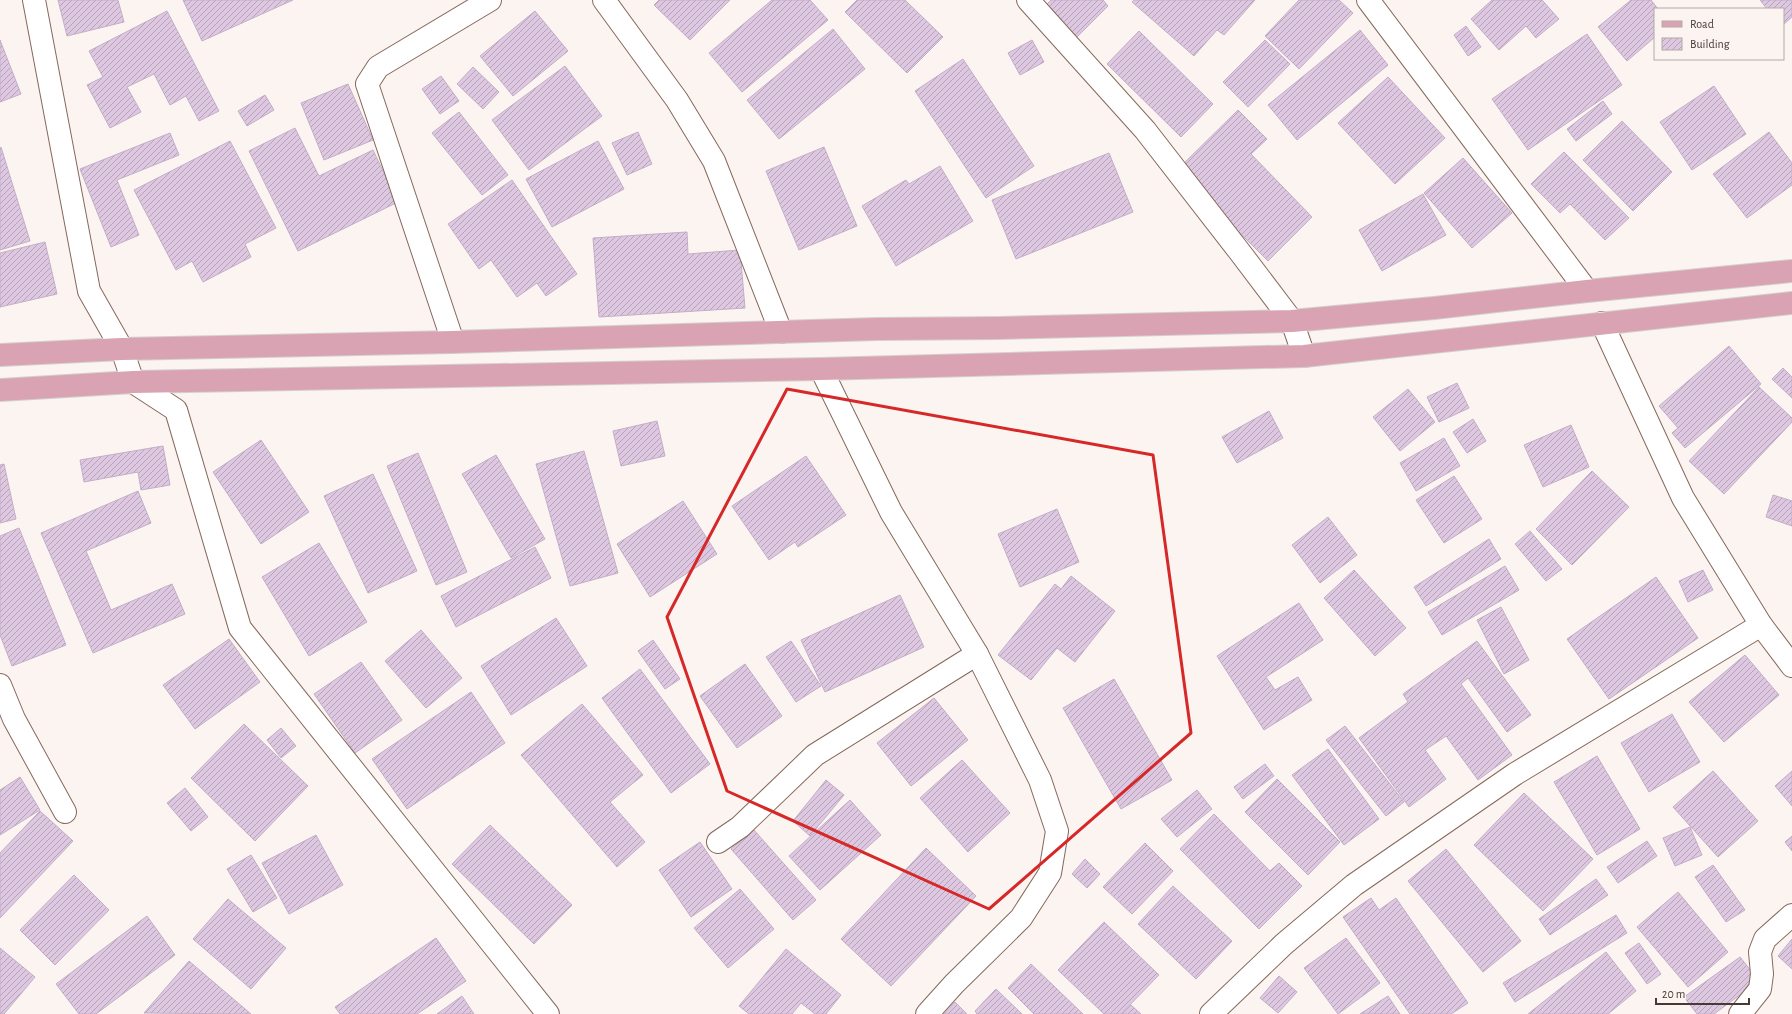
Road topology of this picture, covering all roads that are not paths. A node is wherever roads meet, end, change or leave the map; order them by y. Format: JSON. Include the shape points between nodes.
{"nodes":[{"id":1,"x":34,"y":0,"type":"edge"},
{"id":2,"x":490,"y":0,"type":"edge"},
{"id":3,"x":605,"y":0,"type":"edge"},
{"id":4,"x":1028,"y":0,"type":"edge"},
{"id":5,"x":1368,"y":0,"type":"edge"},
{"id":6,"x":1792,"y":271,"type":"edge"},
{"id":7,"x":1588,"y":290,"type":"junction"},
{"id":8,"x":1792,"y":303,"type":"edge"},
{"id":9,"x":1292,"y":322,"type":"junction"},
{"id":10,"x":1602,"y":323,"type":"junction"},
{"id":11,"x":781,"y":332,"type":"junction"},
{"id":12,"x":453,"y":342,"type":"junction"},
{"id":13,"x":122,"y":349,"type":"junction"},
{"id":14,"x":0,"y":355,"type":"edge"},
{"id":15,"x":1304,"y":356,"type":"junction"},
{"id":16,"x":821,"y":369,"type":"junction"},
{"id":17,"x":133,"y":382,"type":"junction"},
{"id":18,"x":0,"y":390,"type":"edge"},
{"id":19,"x":1761,"y":625,"type":"junction"},
{"id":20,"x":977,"y":654,"type":"junction"},
{"id":21,"x":1792,"y":666,"type":"edge"},
{"id":22,"x":0,"y":685,"type":"edge"},
{"id":23,"x":65,"y":812,"type":"dead end"},
{"id":24,"x":718,"y":842,"type":"dead end"},
{"id":25,"x":1792,"y":915,"type":"edge"},
{"id":26,"x":548,"y":1014,"type":"edge"},
{"id":27,"x":927,"y":1014,"type":"edge"},
{"id":28,"x":1211,"y":1014,"type":"edge"},
{"id":29,"x":1740,"y":1014,"type":"edge"}],
"edges":[{"from":1,"to":13,"type":"street","via":[[89,291]]},
{"from":2,"to":12,"type":"street","via":[[378,67],[367,84]]},
{"from":3,"to":11,"type":"street","via":[[677,100],[714,161]]},
{"from":4,"to":9,"type":"street","via":[[1145,130]]},
{"from":5,"to":7,"type":"street"},
{"from":6,"to":7,"type":"main road"},
{"from":7,"to":9,"type":"main road"},
{"from":8,"to":10,"type":"main road"},
{"from":9,"to":11,"type":"main road"},
{"from":9,"to":15,"type":"street"},
{"from":10,"to":15,"type":"main road"},
{"from":10,"to":19,"type":"street","via":[[1683,498]]},
{"from":11,"to":12,"type":"main road"},
{"from":12,"to":13,"type":"main road"},
{"from":13,"to":14,"type":"main road"},
{"from":13,"to":17,"type":"street"},
{"from":15,"to":16,"type":"main road"},
{"from":16,"to":17,"type":"main road"},
{"from":16,"to":20,"type":"street","via":[[891,512]]},
{"from":17,"to":18,"type":"main road"},
{"from":17,"to":26,"type":"street","via":[[176,410],[240,628]]},
{"from":19,"to":21,"type":"street"},
{"from":19,"to":28,"type":"street","via":[[1515,774],[1354,886],[1284,944]]},
{"from":20,"to":24,"type":"street","via":[[815,755],[740,827]]},
{"from":20,"to":27,"type":"street","via":[[1040,780],[1057,831],[1050,874],[1021,918]]},
{"from":22,"to":23,"type":"street","via":[[14,719]]},
{"from":25,"to":29,"type":"street","via":[[1765,939],[1760,952],[1760,989]]}]}
